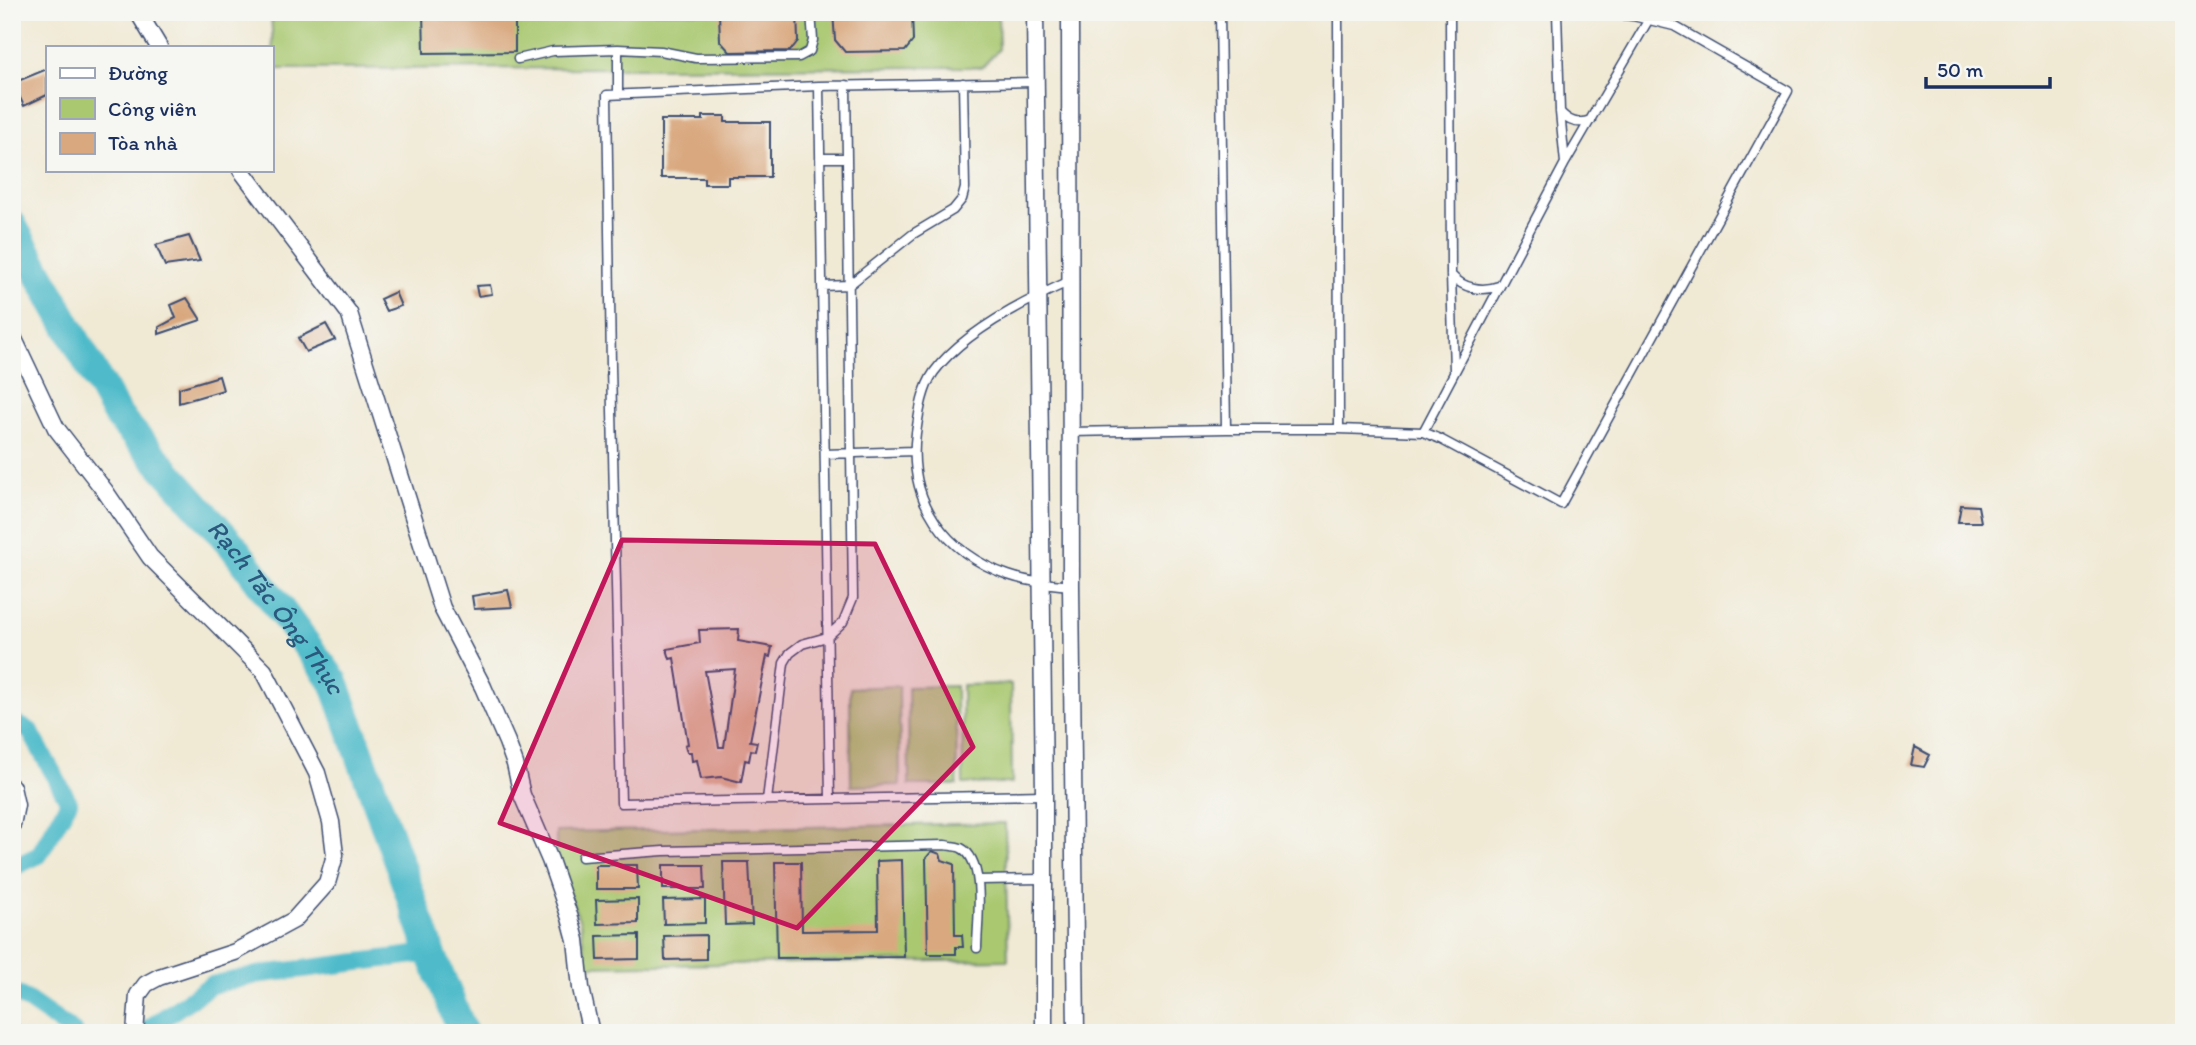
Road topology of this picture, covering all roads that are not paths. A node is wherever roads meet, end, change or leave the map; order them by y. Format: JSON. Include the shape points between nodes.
{"nodes":[{"id":1,"x":138,"y":12,"type":"edge"},
{"id":2,"x":811,"y":12,"type":"edge"},
{"id":3,"x":1035,"y":12,"type":"edge"},
{"id":4,"x":1070,"y":12,"type":"edge"},
{"id":5,"x":1220,"y":12,"type":"edge"},
{"id":6,"x":1338,"y":12,"type":"edge"},
{"id":7,"x":1450,"y":12,"type":"edge"},
{"id":8,"x":1557,"y":12,"type":"edge"},
{"id":9,"x":1594,"y":12,"type":"edge"},
{"id":10,"x":1649,"y":19,"type":"junction"},
{"id":11,"x":158,"y":46,"type":"edge"},
{"id":12,"x":618,"y":48,"type":"junction"},
{"id":13,"x":519,"y":59,"type":"dead end"},
{"id":14,"x":1035,"y":82,"type":"junction"},
{"id":15,"x":963,"y":83,"type":"junction"},
{"id":16,"x":846,"y":85,"type":"junction"},
{"id":17,"x":819,"y":86,"type":"junction"},
{"id":18,"x":618,"y":94,"type":"junction"},
{"id":19,"x":1560,"y":112,"type":"junction"},
{"id":20,"x":1591,"y":120,"type":"junction"},
{"id":21,"x":820,"y":158,"type":"junction"},
{"id":22,"x":847,"y":158,"type":"junction"},
{"id":23,"x":1566,"y":163,"type":"junction"},
{"id":24,"x":243,"y":172,"type":"edge"},
{"id":25,"x":1451,"y":275,"type":"junction"},
{"id":26,"x":1070,"y":281,"type":"junction"},
{"id":27,"x":849,"y":285,"type":"junction"},
{"id":28,"x":822,"y":286,"type":"junction"},
{"id":29,"x":1500,"y":286,"type":"junction"},
{"id":30,"x":1037,"y":296,"type":"junction"},
{"id":31,"x":12,"y":335,"type":"edge"},
{"id":32,"x":1454,"y":371,"type":"junction"},
{"id":33,"x":1226,"y":429,"type":"junction"},
{"id":34,"x":1339,"y":429,"type":"junction"},
{"id":35,"x":1039,"y":432,"type":"junction"},
{"id":36,"x":1071,"y":432,"type":"junction"},
{"id":37,"x":1423,"y":432,"type":"junction"},
{"id":38,"x":914,"y":451,"type":"junction"},
{"id":39,"x":851,"y":453,"type":"junction"},
{"id":40,"x":825,"y":454,"type":"junction"},
{"id":41,"x":1042,"y":583,"type":"junction"},
{"id":42,"x":1071,"y":586,"type":"junction"},
{"id":43,"x":827,"y":637,"type":"junction"},
{"id":44,"x":12,"y":787,"type":"edge"},
{"id":45,"x":1044,"y":795,"type":"junction"},
{"id":46,"x":830,"y":799,"type":"junction"},
{"id":47,"x":767,"y":800,"type":"junction"},
{"id":48,"x":12,"y":825,"type":"edge"},
{"id":49,"x":582,"y":857,"type":"dead end"},
{"id":50,"x":1043,"y":879,"type":"junction"},
{"id":51,"x":1074,"y":879,"type":"junction"},
{"id":52,"x":978,"y":880,"type":"junction"},
{"id":53,"x":977,"y":948,"type":"dead end"},
{"id":54,"x":135,"y":1025,"type":"edge"},
{"id":55,"x":591,"y":1033,"type":"edge"},
{"id":56,"x":1044,"y":1033,"type":"edge"},
{"id":57,"x":1076,"y":1033,"type":"edge"}],
"edges":[{"from":1,"to":11,"type":"street"},
{"from":2,"to":12,"type":"lane","via":[[813,40],[810,51],[799,57],[695,58]]},
{"from":3,"to":14,"type":"street"},
{"from":4,"to":26,"type":"street"},
{"from":5,"to":33,"type":"lane"},
{"from":6,"to":34,"type":"lane"},
{"from":7,"to":25,"type":"lane"},
{"from":8,"to":19,"type":"lane"},
{"from":9,"to":10,"type":"lane"},
{"from":10,"to":20,"type":"lane"},
{"from":10,"to":37,"type":"lane","via":[[1688,33],[1788,91],[1561,504]]},
{"from":12,"to":13,"type":"lane","via":[[553,51]]},
{"from":12,"to":18,"type":"lane"},
{"from":14,"to":15,"type":"lane"},
{"from":14,"to":30,"type":"street"},
{"from":15,"to":16,"type":"lane"},
{"from":15,"to":27,"type":"lane","via":[[962,199]]},
{"from":16,"to":17,"type":"lane"},
{"from":16,"to":22,"type":"lane"},
{"from":17,"to":18,"type":"lane"},
{"from":17,"to":21,"type":"lane"},
{"from":18,"to":47,"type":"lane","via":[[607,94],[621,803]]},
{"from":19,"to":20,"type":"lane","via":[[1569,121]]},
{"from":19,"to":23,"type":"lane"},
{"from":20,"to":23,"type":"lane"},
{"from":21,"to":22,"type":"lane"},
{"from":21,"to":28,"type":"lane"},
{"from":22,"to":27,"type":"lane"},
{"from":23,"to":29,"type":"lane"},
{"from":24,"to":55,"type":"street","via":[[349,313],[442,608],[502,731],[570,918]]},
{"from":25,"to":29,"type":"lane","via":[[1474,288]]},
{"from":25,"to":32,"type":"lane"},
{"from":26,"to":30,"type":"lane"},
{"from":26,"to":36,"type":"street"},
{"from":27,"to":28,"type":"lane"},
{"from":27,"to":39,"type":"lane"},
{"from":28,"to":40,"type":"lane"},
{"from":29,"to":32,"type":"lane"},
{"from":30,"to":35,"type":"street"},
{"from":30,"to":38,"type":"lane","via":[[969,337],[934,373],[920,407]]},
{"from":31,"to":54,"type":"street","via":[[56,428],[150,557],[264,671],[317,773],[331,822],[335,855],[327,883],[295,920],[235,952],[146,984],[138,995]]},
{"from":32,"to":37,"type":"lane"},
{"from":33,"to":34,"type":"lane"},
{"from":33,"to":36,"type":"lane"},
{"from":34,"to":37,"type":"lane"},
{"from":35,"to":36,"type":"street"},
{"from":35,"to":41,"type":"street"},
{"from":36,"to":42,"type":"street"},
{"from":38,"to":39,"type":"lane"},
{"from":38,"to":41,"type":"lane","via":[[921,498],[944,536],[971,559],[1009,576]]},
{"from":39,"to":40,"type":"lane"},
{"from":39,"to":43,"type":"lane","via":[[853,598],[843,622]]},
{"from":40,"to":43,"type":"lane"},
{"from":41,"to":42,"type":"lane"},
{"from":41,"to":45,"type":"street"},
{"from":42,"to":51,"type":"street"},
{"from":43,"to":46,"type":"lane"},
{"from":43,"to":47,"type":"lane","via":[[802,644],[784,663]]},
{"from":44,"to":48,"type":"street","via":[[16,805]]},
{"from":45,"to":46,"type":"lane"},
{"from":45,"to":50,"type":"street"},
{"from":46,"to":47,"type":"lane"},
{"from":49,"to":52,"type":"lane","via":[[945,845],[970,857]]},
{"from":50,"to":51,"type":"street"},
{"from":50,"to":52,"type":"lane"},
{"from":50,"to":56,"type":"street"},
{"from":51,"to":57,"type":"street"},
{"from":52,"to":53,"type":"lane"}]}
